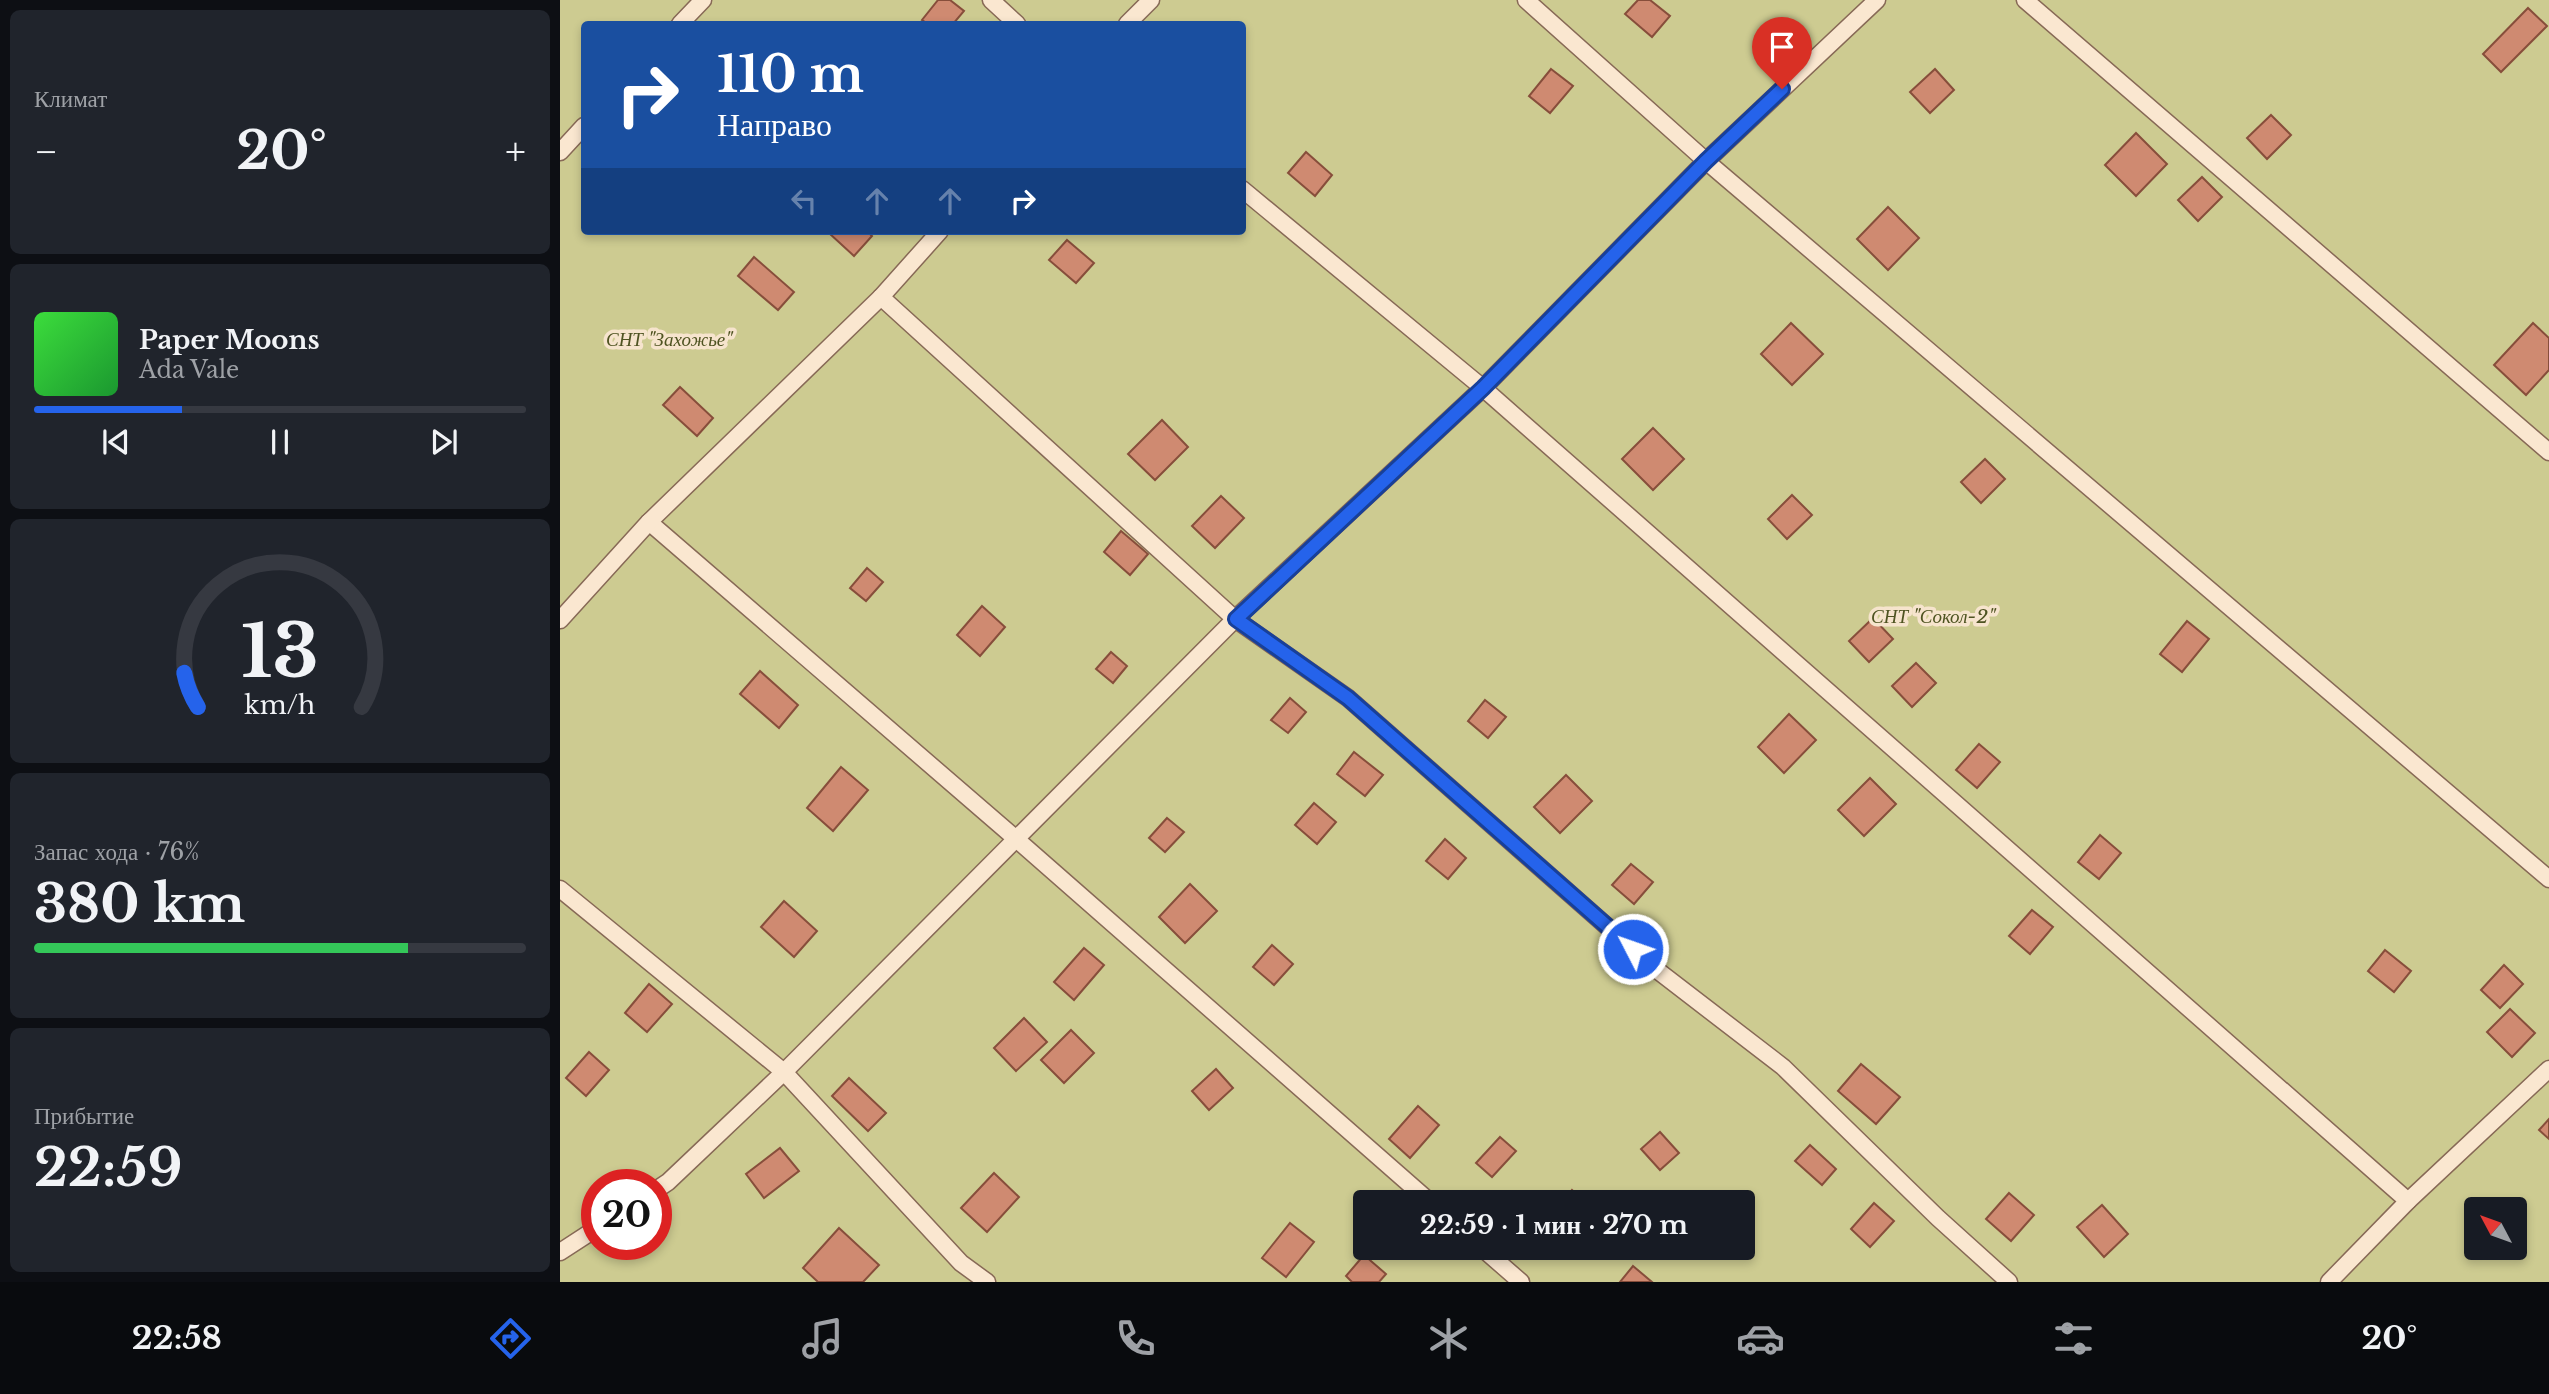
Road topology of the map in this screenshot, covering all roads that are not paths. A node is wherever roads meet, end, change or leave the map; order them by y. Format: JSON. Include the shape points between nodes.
{"nodes":[{"id":1,"x":703,"y":0,"type":"edge"},
{"id":2,"x":991,"y":0,"type":"edge"},
{"id":3,"x":1151,"y":0,"type":"edge"},
{"id":4,"x":1526,"y":0,"type":"edge"},
{"id":5,"x":1877,"y":0,"type":"edge"},
{"id":6,"x":2025,"y":0,"type":"edge"},
{"id":7,"x":683,"y":21,"type":"edge"},
{"id":8,"x":1014,"y":21,"type":"edge"},
{"id":9,"x":1130,"y":21,"type":"edge"},
{"id":10,"x":581,"y":129,"type":"edge"},
{"id":11,"x":560,"y":152,"type":"edge"},
{"id":12,"x":1706,"y":161,"type":"junction"},
{"id":13,"x":1246,"y":192,"type":"edge"},
{"id":14,"x":936,"y":235,"type":"edge"},
{"id":15,"x":881,"y":297,"type":"junction"},
{"id":16,"x":1483,"y":388,"type":"junction"},
{"id":17,"x":2549,"y":452,"type":"edge"},
{"id":18,"x":649,"y":522,"type":"junction"},
{"id":19,"x":1236,"y":619,"type":"junction"},
{"id":20,"x":560,"y":620,"type":"edge"},
{"id":21,"x":1015,"y":838,"type":"junction"},
{"id":22,"x":2549,"y":879,"type":"edge"},
{"id":23,"x":560,"y":889,"type":"edge"},
{"id":24,"x":2549,"y":1069,"type":"edge"},
{"id":25,"x":784,"y":1072,"type":"junction"},
{"id":26,"x":672,"y":1178,"type":"edge"},
{"id":27,"x":1416,"y":1190,"type":"edge"},
{"id":28,"x":2408,"y":1201,"type":"junction"},
{"id":29,"x":581,"y":1238,"type":"edge"},
{"id":30,"x":560,"y":1252,"type":"edge"},
{"id":31,"x":1496,"y":1260,"type":"edge"},
{"id":32,"x":987,"y":1282,"type":"edge"},
{"id":33,"x":1521,"y":1282,"type":"edge"},
{"id":34,"x":2009,"y":1282,"type":"edge"},
{"id":35,"x":2329,"y":1282,"type":"edge"}],
"edges":[{"from":1,"to":7,"type":"lane"},
{"from":2,"to":8,"type":"lane"},
{"from":3,"to":9,"type":"lane"},
{"from":4,"to":12,"type":"lane"},
{"from":5,"to":12,"type":"lane"},
{"from":6,"to":17,"type":"lane"},
{"from":10,"to":11,"type":"lane"},
{"from":12,"to":16,"type":"lane"},
{"from":12,"to":22,"type":"lane"},
{"from":13,"to":16,"type":"lane"},
{"from":14,"to":15,"type":"lane"},
{"from":15,"to":18,"type":"lane"},
{"from":15,"to":19,"type":"lane"},
{"from":16,"to":19,"type":"lane"},
{"from":16,"to":28,"type":"lane"},
{"from":18,"to":20,"type":"lane"},
{"from":18,"to":21,"type":"lane"},
{"from":19,"to":21,"type":"lane"},
{"from":19,"to":34,"type":"lane","via":[[1348,698],[1653,967],[1783,1067]]},
{"from":21,"to":25,"type":"lane"},
{"from":21,"to":27,"type":"lane"},
{"from":23,"to":25,"type":"lane"},
{"from":24,"to":28,"type":"lane"},
{"from":25,"to":26,"type":"lane"},
{"from":25,"to":32,"type":"lane","via":[[961,1263]]},
{"from":28,"to":35,"type":"lane"},
{"from":29,"to":30,"type":"lane"},
{"from":31,"to":33,"type":"lane"}]}
